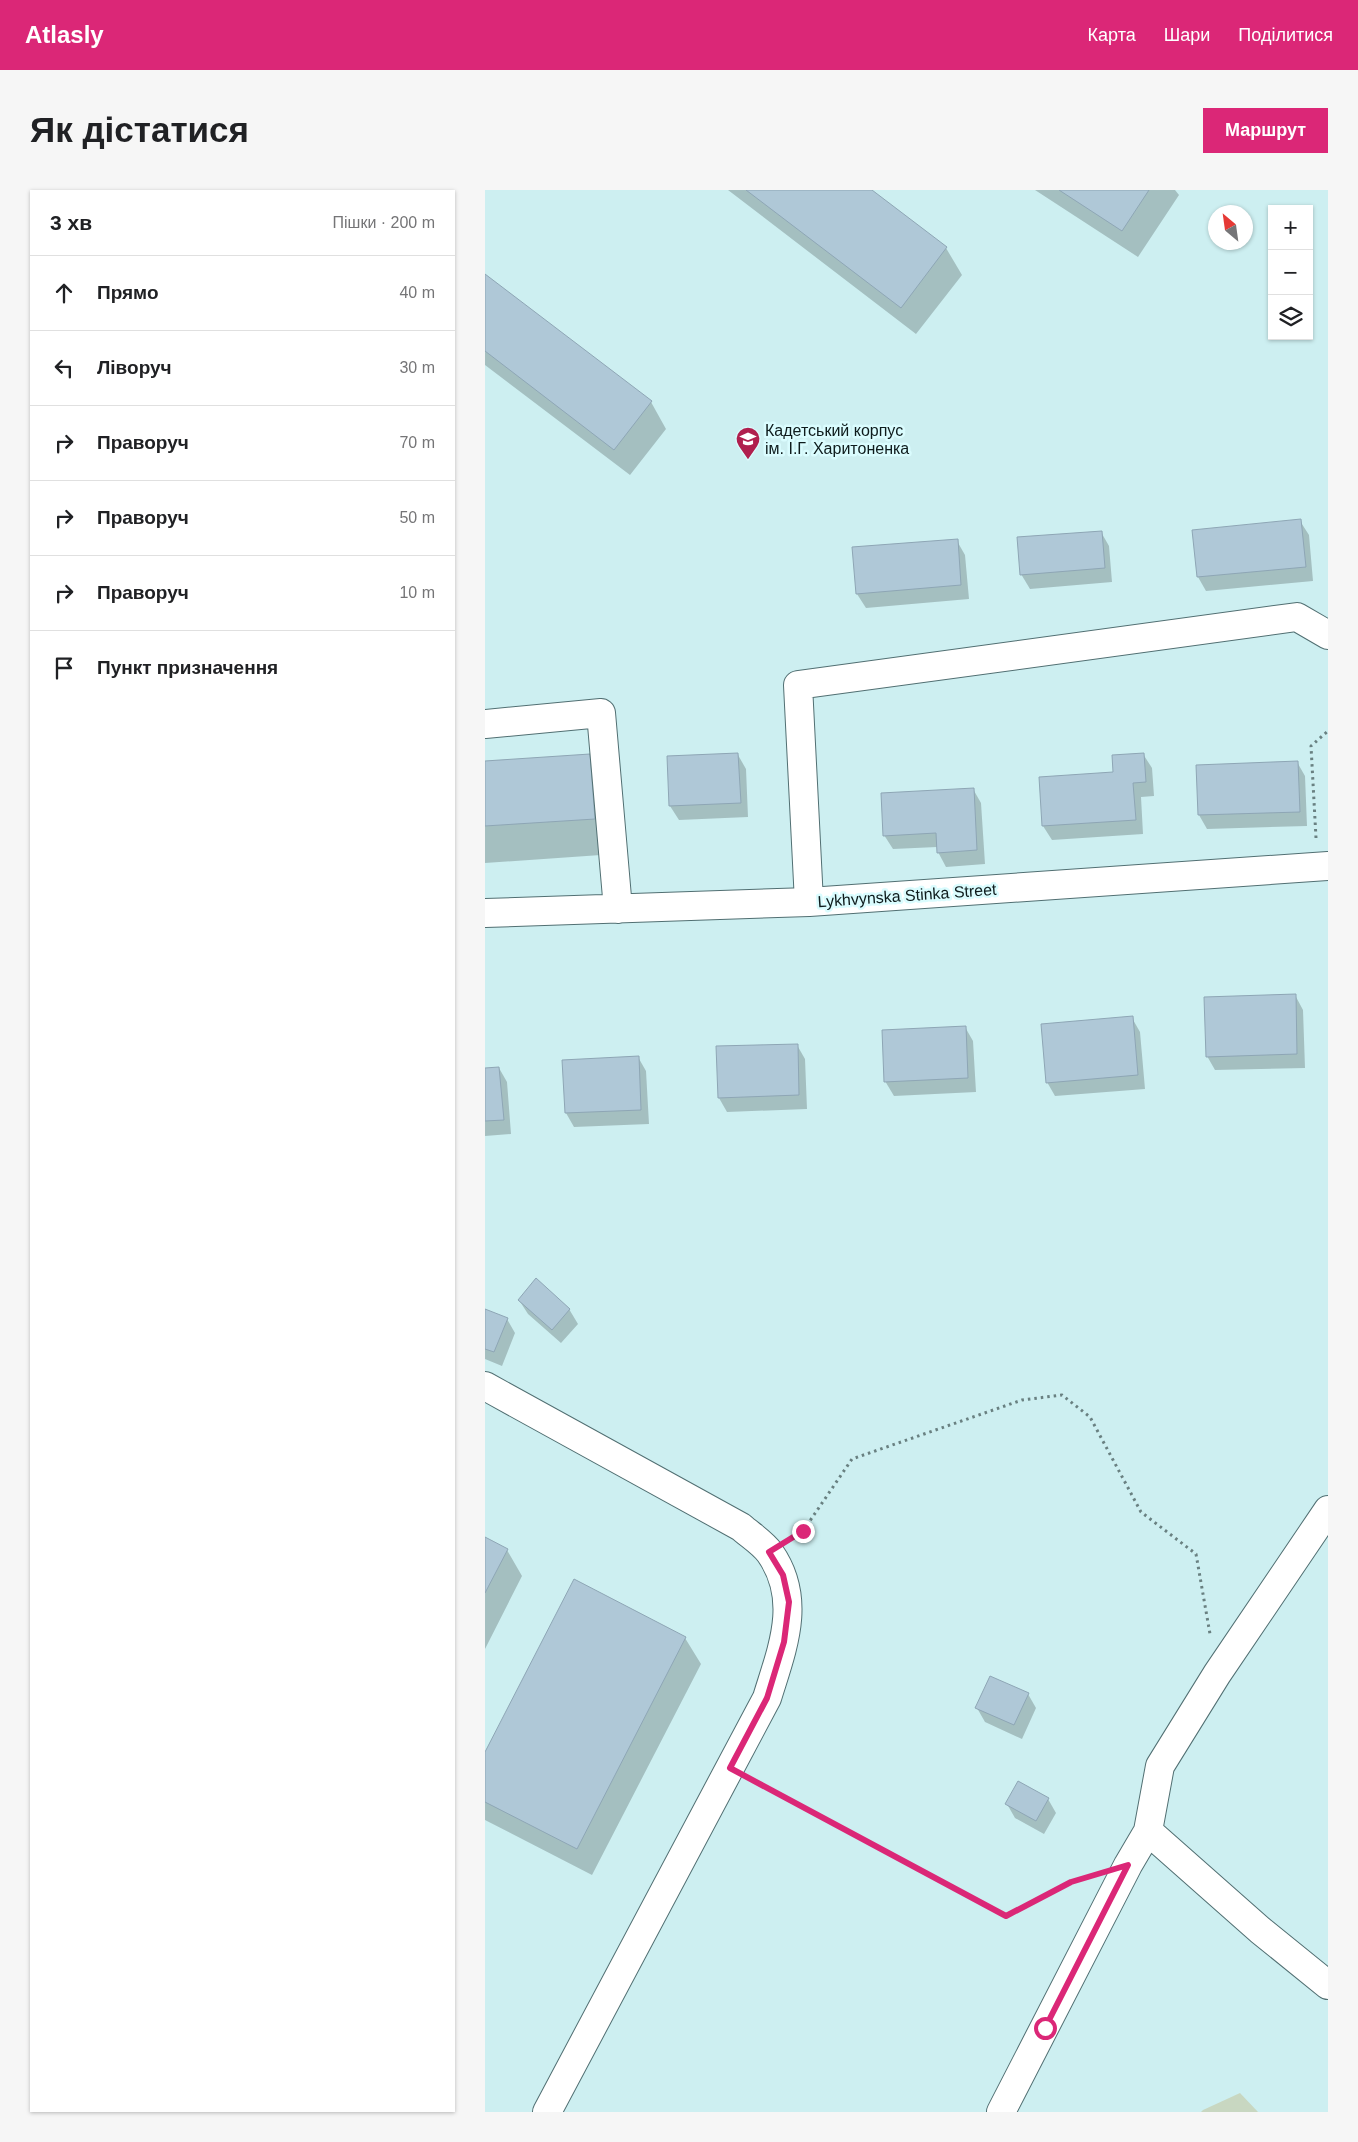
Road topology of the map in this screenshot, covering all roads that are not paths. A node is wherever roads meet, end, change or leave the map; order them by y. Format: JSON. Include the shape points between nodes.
{"nodes":[{"id":1,"x":1328,"y":635,"type":"edge"},
{"id":2,"x":485,"y":724,"type":"edge"},
{"id":3,"x":1322,"y":866,"type":"edge"},
{"id":4,"x":809,"y":902,"type":"junction"},
{"id":5,"x":618,"y":909,"type":"junction"},
{"id":6,"x":485,"y":913,"type":"edge"},
{"id":7,"x":485,"y":1386,"type":"edge"},
{"id":8,"x":1328,"y":1510,"type":"edge"},
{"id":9,"x":1148,"y":1831,"type":"junction"},
{"id":10,"x":1328,"y":1986,"type":"edge"},
{"id":11,"x":547,"y":2112,"type":"edge"},
{"id":12,"x":1001,"y":2112,"type":"edge"}],
"edges":[{"from":1,"to":4,"type":"street","via":[[1297,618],[798,685]]},
{"from":2,"to":5,"type":"street","via":[[601,714]]},
{"from":3,"to":4,"type":"street","name":"Lykhvynska Stinka Street"},
{"from":4,"to":5,"type":"street","name":"Lykhvynska Stinka Street"},
{"from":5,"to":6,"type":"street","name":"Lykhvynska Stinka Street"},
{"from":7,"to":11,"type":"street","via":[[741,1527],[769,1552],[783,1575],[789,1602],[784,1642],[767,1698]]},
{"from":8,"to":9,"type":"street","via":[[1217,1674],[1160,1766]]},
{"from":9,"to":10,"type":"street"},
{"from":9,"to":12,"type":"street"}]}
